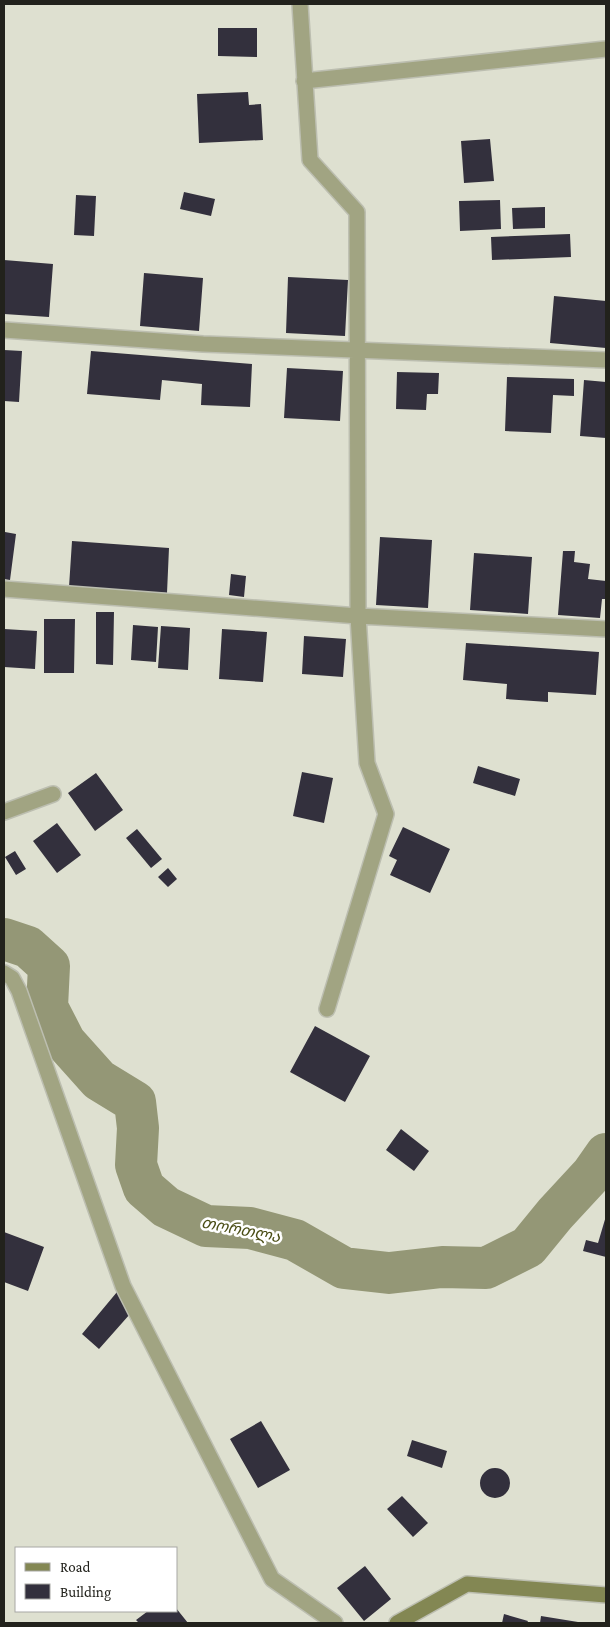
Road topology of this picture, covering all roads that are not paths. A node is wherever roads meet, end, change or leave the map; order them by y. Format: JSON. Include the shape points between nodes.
{"nodes":[{"id":1,"x":300,"y":4,"type":"edge"},
{"id":2,"x":606,"y":49,"type":"edge"},
{"id":3,"x":304,"y":80,"type":"junction"},
{"id":4,"x":4,"y":330,"type":"edge"},
{"id":5,"x":357,"y":350,"type":"junction"},
{"id":6,"x":606,"y":360,"type":"edge"},
{"id":7,"x":4,"y":589,"type":"edge"},
{"id":8,"x":358,"y":616,"type":"junction"},
{"id":9,"x":606,"y":629,"type":"edge"},
{"id":10,"x":53,"y":794,"type":"dead end"},
{"id":11,"x":4,"y":812,"type":"edge"},
{"id":12,"x":4,"y":972,"type":"edge"},
{"id":13,"x":327,"y":1009,"type":"dead end"},
{"id":14,"x":606,"y":1595,"type":"edge"},
{"id":15,"x":335,"y":1623,"type":"edge"},
{"id":16,"x":397,"y":1623,"type":"edge"}],
"edges":[{"from":1,"to":3,"type":"street"},
{"from":2,"to":3,"type":"street"},
{"from":3,"to":5,"type":"street","via":[[310,160],[358,212]]},
{"from":4,"to":5,"type":"street","via":[[203,344]]},
{"from":5,"to":6,"type":"street"},
{"from":5,"to":8,"type":"street"},
{"from":7,"to":8,"type":"street"},
{"from":8,"to":9,"type":"street"},
{"from":8,"to":13,"type":"street","via":[[367,763],[386,814]]},
{"from":10,"to":11,"type":"street"},
{"from":12,"to":15,"type":"street","via":[[12,978],[19,991],[132,1304],[272,1579]]},
{"from":14,"to":16,"type":"main road","via":[[467,1584]]}]}
